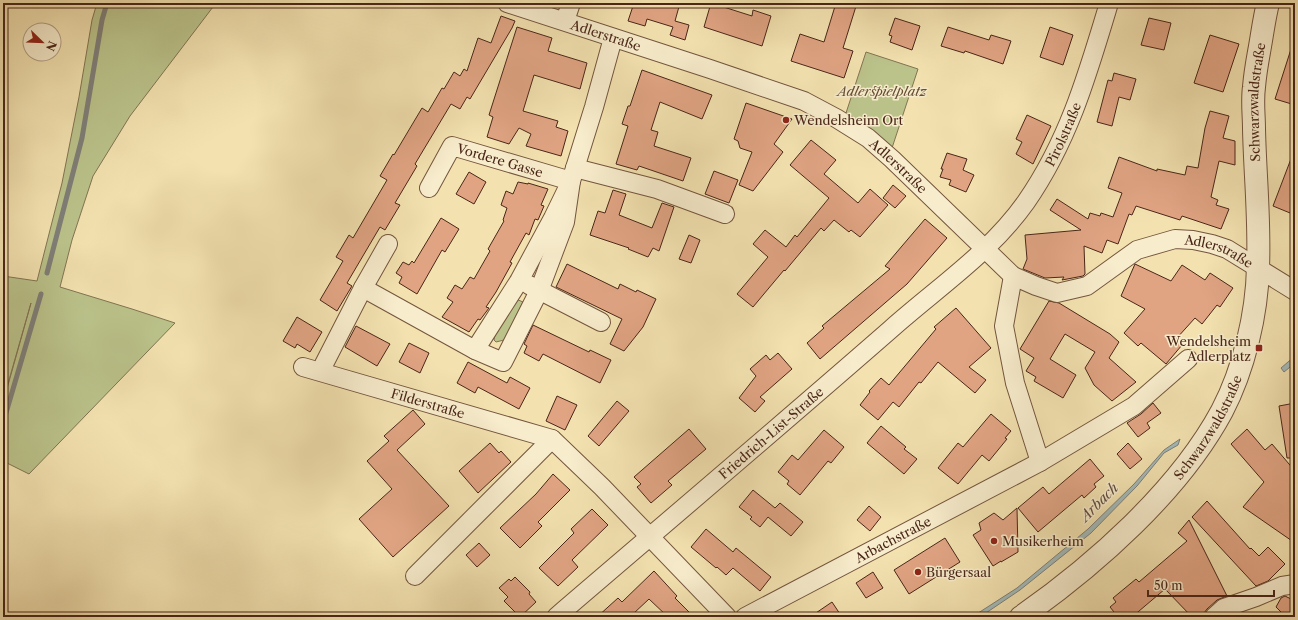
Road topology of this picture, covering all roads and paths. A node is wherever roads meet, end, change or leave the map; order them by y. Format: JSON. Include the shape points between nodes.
{"nodes":[{"id":1,"x":507,"y":3,"type":"edge"},
{"id":2,"x":571,"y":3,"type":"edge"},
{"id":3,"x":1110,"y":3,"type":"edge"},
{"id":4,"x":1268,"y":3,"type":"edge"},
{"id":5,"x":565,"y":21,"type":"junction"},
{"id":6,"x":613,"y":38,"type":"junction"},
{"id":7,"x":573,"y":175,"type":"junction"},
{"id":8,"x":429,"y":188,"type":"dead end"},
{"id":9,"x":725,"y":214,"type":"dead end"},
{"id":10,"x":388,"y":244,"type":"dead end"},
{"id":11,"x":986,"y":249,"type":"junction"},
{"id":12,"x":1258,"y":268,"type":"junction"},
{"id":13,"x":1013,"y":276,"type":"junction"},
{"id":14,"x":519,"y":280,"type":"junction"},
{"id":15,"x":363,"y":288,"type":"junction"},
{"id":16,"x":539,"y":291,"type":"junction"},
{"id":17,"x":1295,"y":291,"type":"edge"},
{"id":18,"x":601,"y":322,"type":"dead end"},
{"id":19,"x":475,"y":350,"type":"junction"},
{"id":20,"x":1188,"y":359,"type":"dead end"},
{"id":21,"x":324,"y":364,"type":"dead end"},
{"id":22,"x":303,"y":367,"type":"dead end"},
{"id":23,"x":552,"y":439,"type":"junction"},
{"id":24,"x":1040,"y":462,"type":"junction"},
{"id":25,"x":650,"y":537,"type":"junction"},
{"id":26,"x":415,"y":576,"type":"dead end"},
{"id":27,"x":1295,"y":584,"type":"edge"},
{"id":28,"x":556,"y":617,"type":"edge"},
{"id":29,"x":727,"y":617,"type":"edge"},
{"id":30,"x":746,"y":617,"type":"edge"},
{"id":31,"x":1021,"y":617,"type":"edge"},
{"id":32,"x":1214,"y":617,"type":"edge"}],
"edges":[{"from":1,"to":5,"type":"street","name":"Adlerstraße"},
{"from":2,"to":5,"type":"street"},
{"from":3,"to":11,"type":"street","name":"Pirolstraße","via":[[1064,137],[1027,201]]},
{"from":4,"to":12,"type":"street","name":"Schwarzwaldstraße","via":[[1254,88]]},
{"from":5,"to":6,"type":"street","name":"Adlerstraße"},
{"from":6,"to":7,"type":"street"},
{"from":6,"to":11,"type":"street","name":"Adlerstraße","via":[[804,101],[836,118],[868,138]]},
{"from":7,"to":8,"type":"street","name":"Vordere Gasse","via":[[452,146]]},
{"from":7,"to":9,"type":"street","name":"Vordere Gasse","via":[[657,189]]},
{"from":7,"to":14,"type":"street"},
{"from":7,"to":16,"type":"street","via":[[565,222]]},
{"from":10,"to":15,"type":"street"},
{"from":11,"to":13,"type":"street","name":"Adlerstraße"},
{"from":11,"to":25,"type":"street","name":"Friedrich-List-Straße"},
{"from":12,"to":13,"type":"street","name":"Adlerstraße","via":[[1227,249],[1193,240],[1174,239],[1137,250],[1087,286],[1057,293]]},
{"from":12,"to":17,"type":"street","name":"Adlerstraße"},
{"from":12,"to":31,"type":"street","name":"Schwarzwaldstraße","via":[[1253,317],[1235,382],[1223,410],[1207,436],[1161,494],[1130,527],[1078,574]]},
{"from":13,"to":24,"type":"street","via":[[1004,326],[1015,383]]},
{"from":14,"to":16,"type":"street"},
{"from":14,"to":19,"type":"street"},
{"from":15,"to":19,"type":"street"},
{"from":15,"to":21,"type":"street"},
{"from":16,"to":18,"type":"street"},
{"from":16,"to":19,"type":"street","via":[[503,362]]},
{"from":20,"to":24,"type":"street","name":"Arbachstraße","via":[[1134,406]]},
{"from":22,"to":23,"type":"street","name":"Filderstraße"},
{"from":23,"to":25,"type":"street","name":"Filderstraße"},
{"from":23,"to":26,"type":"street"},
{"from":24,"to":30,"type":"street","name":"Arbachstraße"},
{"from":25,"to":28,"type":"street","name":"Friedrich-List-Straße"},
{"from":25,"to":29,"type":"street","name":"Filderstraße"},
{"from":27,"to":32,"type":"street","via":[[1282,586],[1224,608]]}]}
